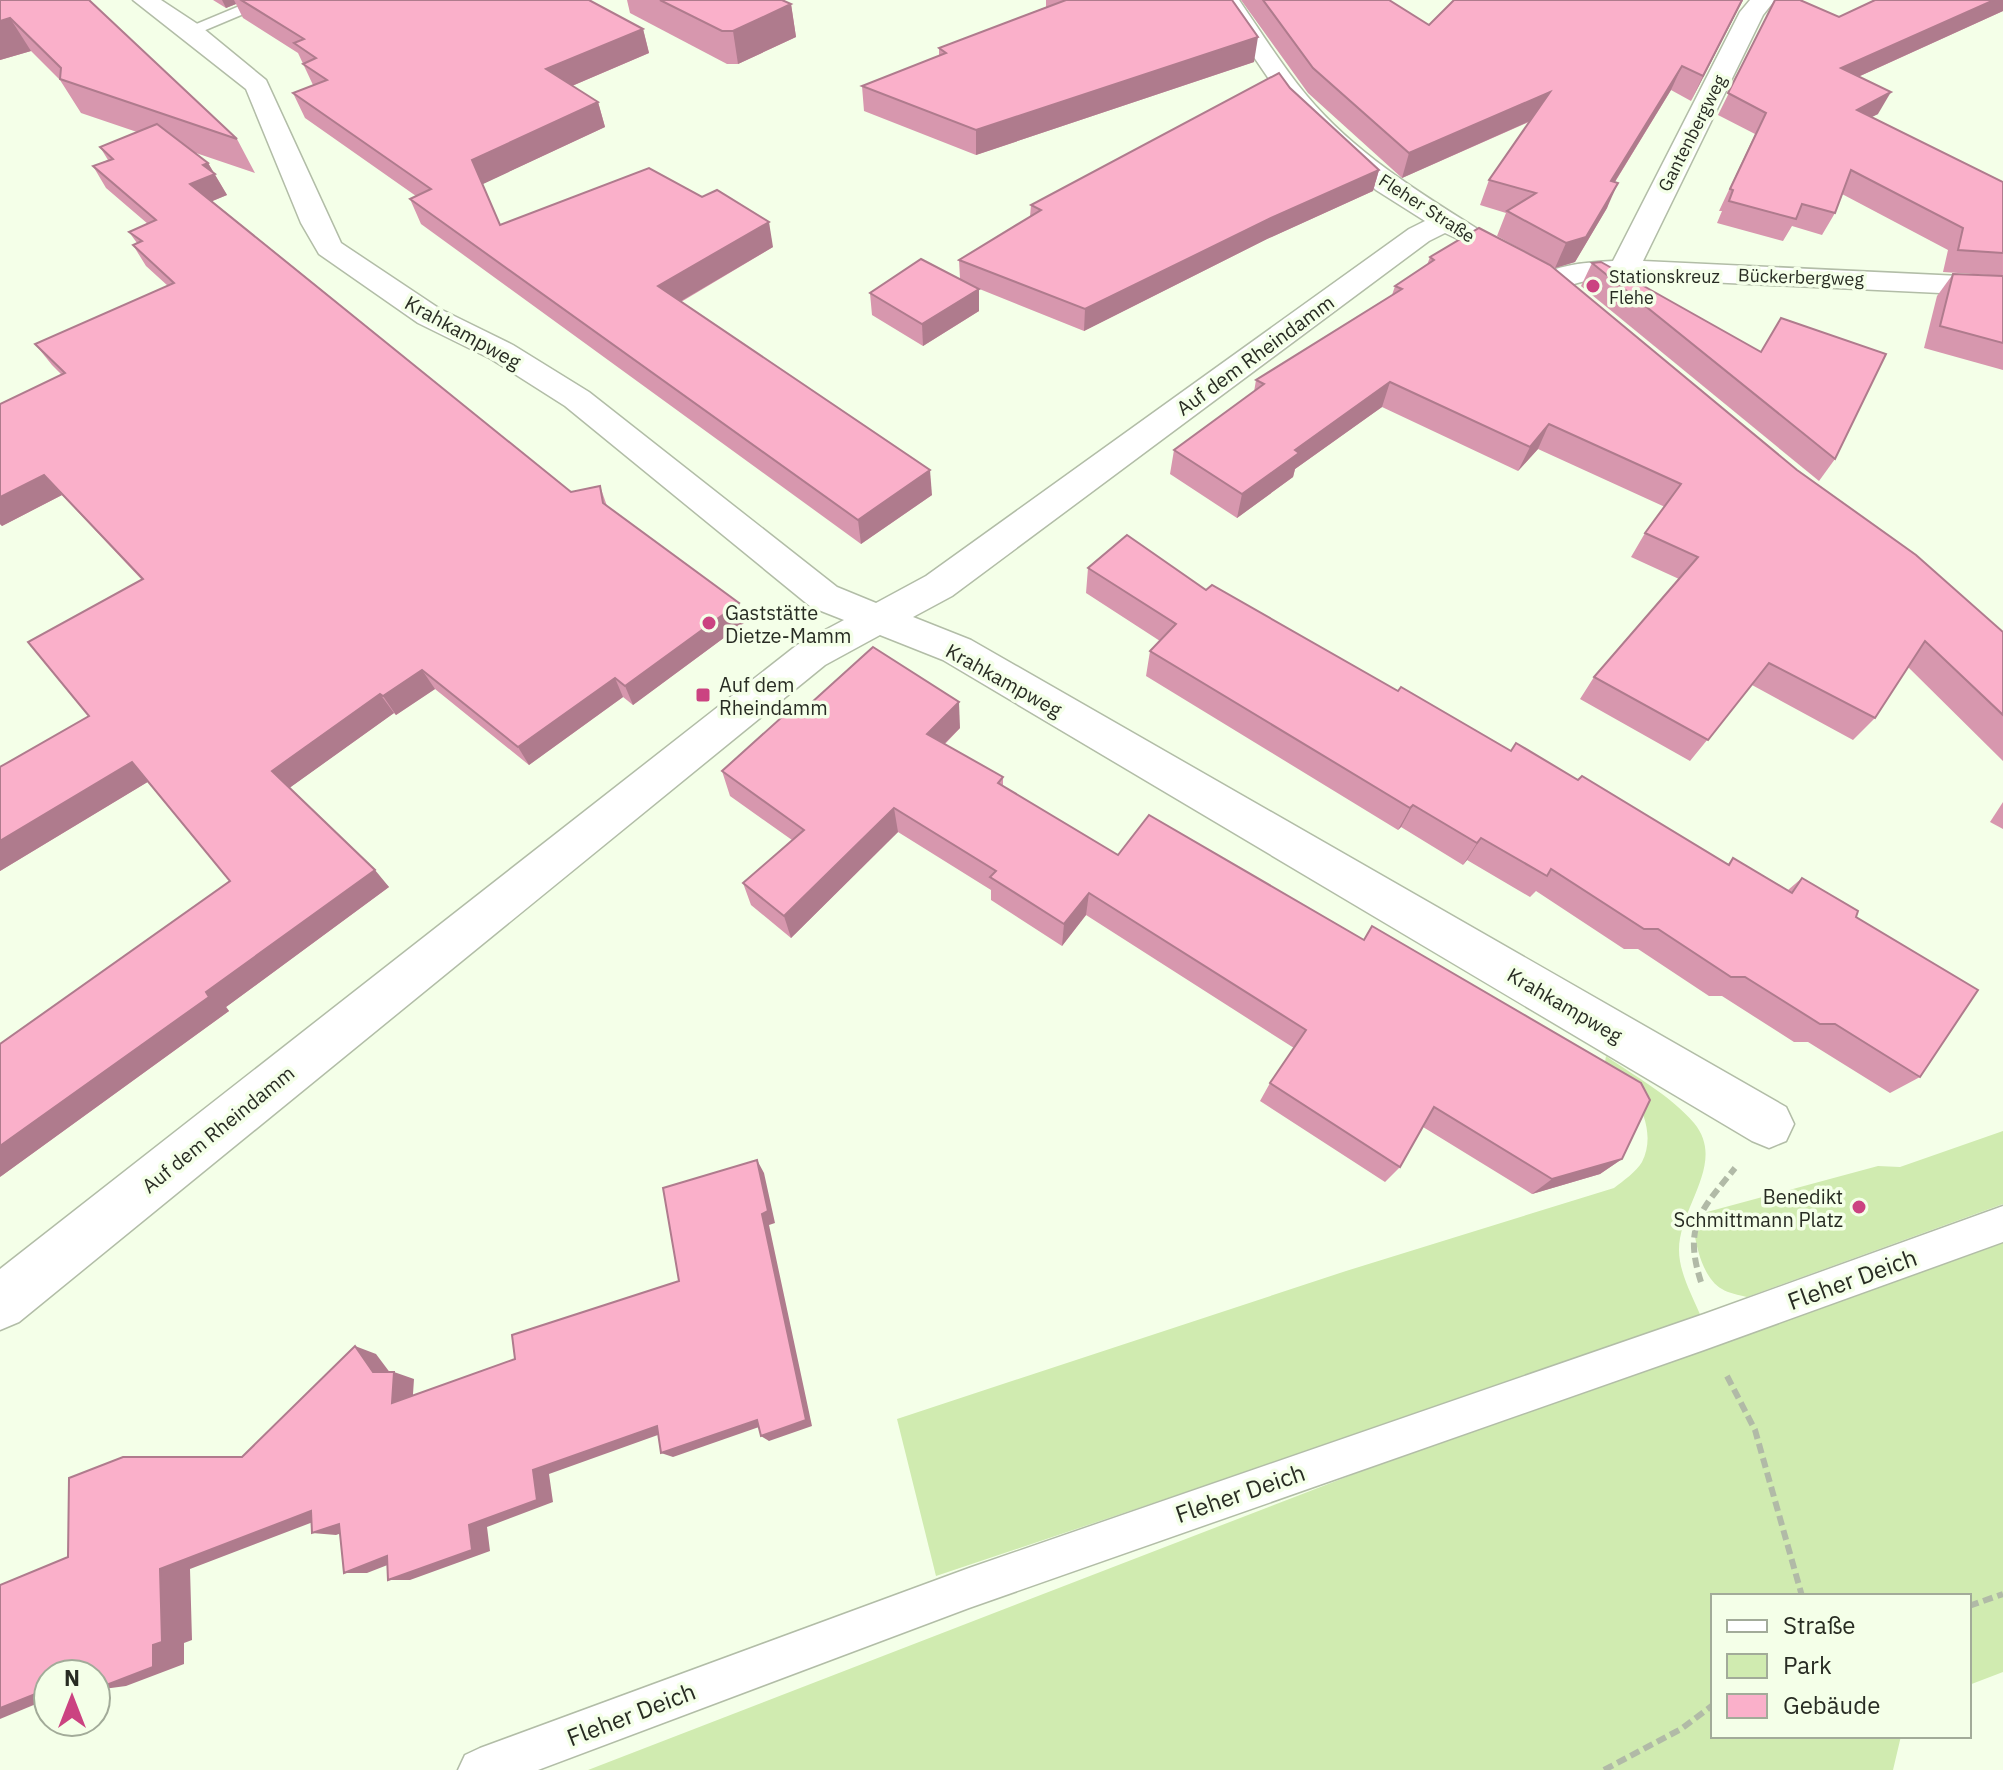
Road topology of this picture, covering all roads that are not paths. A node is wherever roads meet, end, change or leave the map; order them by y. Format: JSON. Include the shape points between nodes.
{"nodes":[{"id":1,"x":145,"y":0,"type":"edge"},
{"id":2,"x":269,"y":0,"type":"edge"},
{"id":3,"x":1227,"y":0,"type":"edge"},
{"id":4,"x":1754,"y":2,"type":"edge"},
{"id":5,"x":190,"y":30,"type":"junction"},
{"id":6,"x":1444,"y":222,"type":"junction"},
{"id":7,"x":1525,"y":266,"type":"junction"},
{"id":8,"x":1624,"y":269,"type":"junction"},
{"id":9,"x":2003,"y":287,"type":"edge"},
{"id":10,"x":1586,"y":308,"type":"edge"},
{"id":11,"x":877,"y":619,"type":"junction"},
{"id":12,"x":1769,"y":1124,"type":"road end"},
{"id":13,"x":2003,"y":1224,"type":"edge"},
{"id":14,"x":0,"y":1303,"type":"edge"},
{"id":15,"x":480,"y":1770,"type":"edge"}],
"edges":[{"from":1,"to":5,"type":"street","name":"Krahkampweg"},
{"from":2,"to":5,"type":"lane"},
{"from":3,"to":6,"type":"street","name":"Fleher Straße","via":[[1297,101],[1386,184]]},
{"from":4,"to":8,"type":"street","name":"Gantenbergweg"},
{"from":5,"to":11,"type":"street","name":"Krahkampweg","via":[[257,85],[329,248],[429,316],[502,352],[577,399],[824,597]]},
{"from":6,"to":7,"type":"street","name":"Fleher Straße"},
{"from":6,"to":11,"type":"street","name":"Auf dem Rheindamm","via":[[1419,235],[939,586]]},
{"from":7,"to":8,"type":"street","name":"Bückerbergweg","via":[[1583,272]]},
{"from":7,"to":10,"type":"street","name":"Fleher Straße"},
{"from":8,"to":9,"type":"street","name":"Bückerbergweg"},
{"from":11,"to":12,"type":"street","name":"Krahkampweg","via":[[957,650]]},
{"from":11,"to":14,"type":"street","name":"Auf dem Rheindamm","via":[[811,655]]},
{"from":13,"to":15,"type":"lane","name":"Fleher Deich","via":[[969,1588]]}]}
